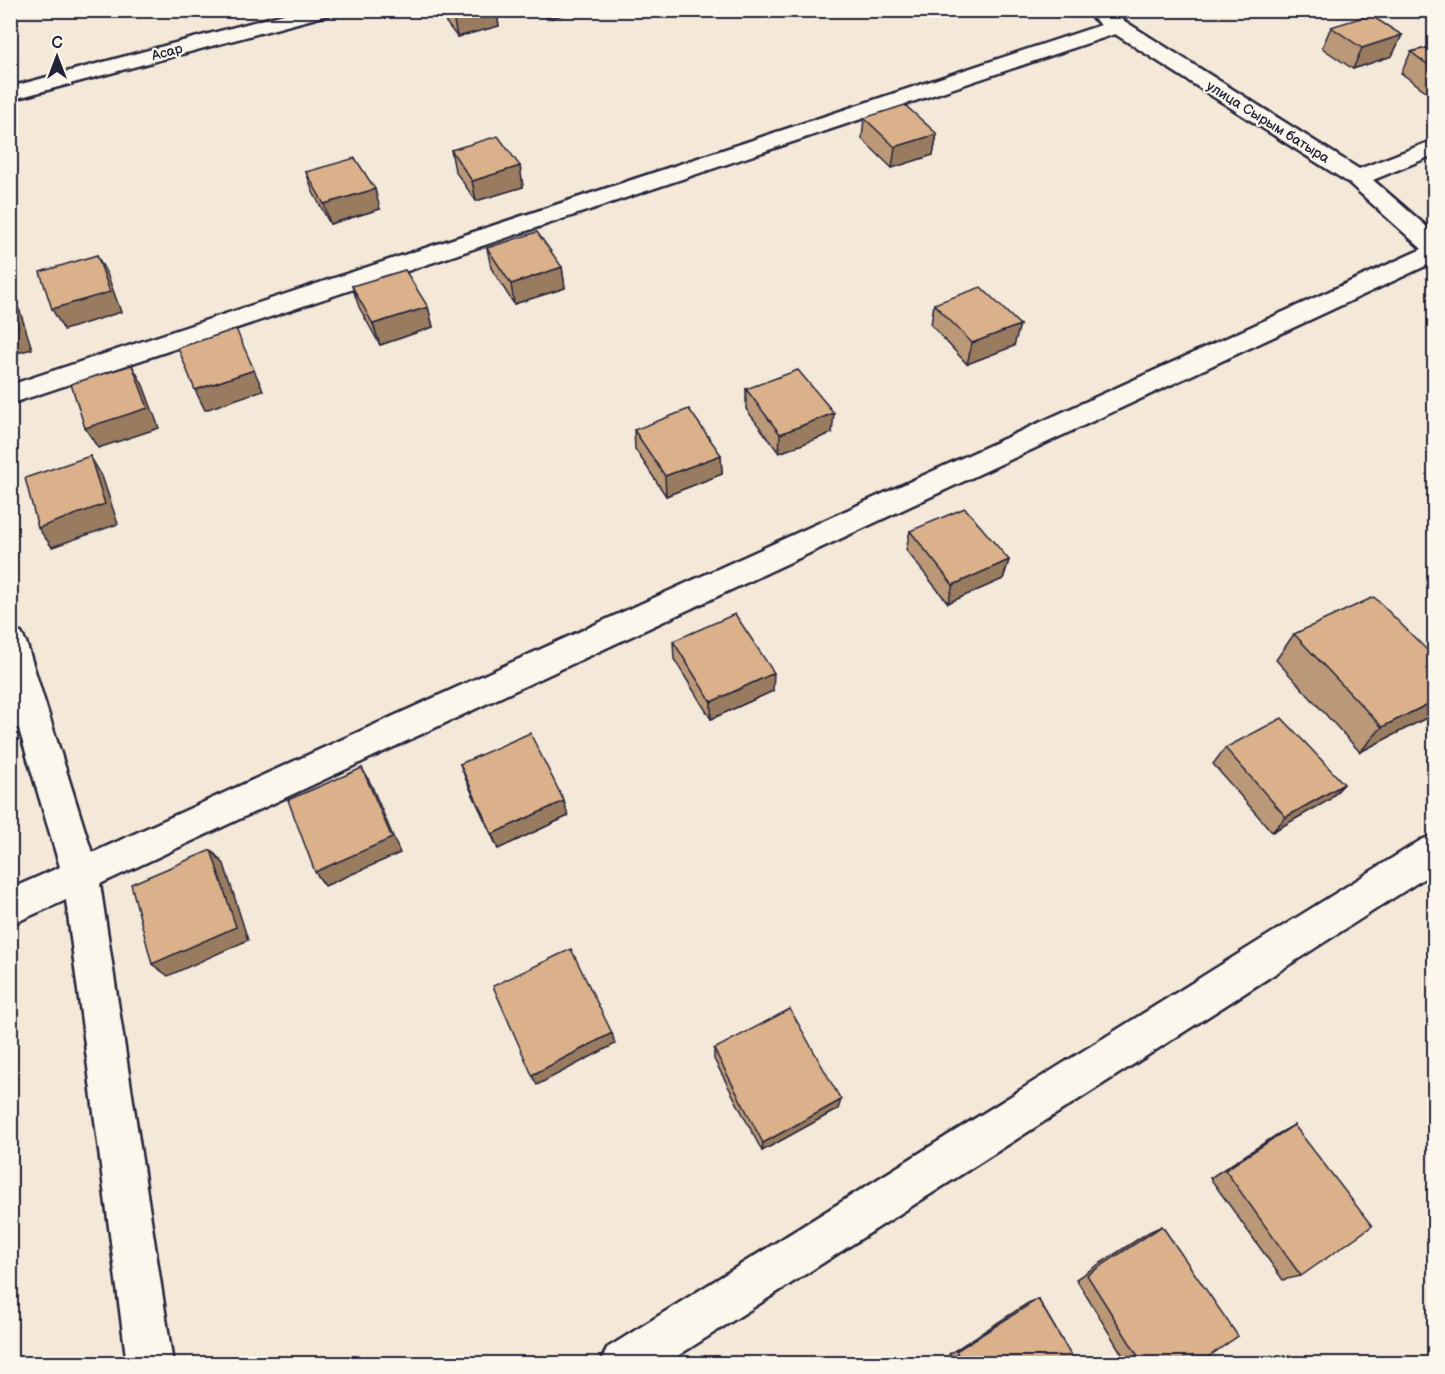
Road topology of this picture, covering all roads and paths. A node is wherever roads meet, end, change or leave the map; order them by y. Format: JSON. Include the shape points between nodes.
{"nodes":[{"id":1,"x":324,"y":10,"type":"edge"},
{"id":2,"x":1094,"y":10,"type":"edge"},
{"id":3,"x":1117,"y":26,"type":"junction"},
{"id":4,"x":10,"y":94,"type":"edge"},
{"id":5,"x":1434,"y":147,"type":"edge"},
{"id":6,"x":1357,"y":178,"type":"junction"},
{"id":7,"x":1434,"y":246,"type":"edge"},
{"id":8,"x":1434,"y":253,"type":"edge"},
{"id":9,"x":10,"y":395,"type":"edge"},
{"id":10,"x":10,"y":642,"type":"edge"},
{"id":11,"x":1434,"y":852,"type":"edge"},
{"id":12,"x":81,"y":877,"type":"junction"},
{"id":13,"x":10,"y":908,"type":"edge"},
{"id":14,"x":150,"y":1364,"type":"edge"},
{"id":15,"x":623,"y":1364,"type":"edge"}],
"edges":[{"from":1,"to":4,"type":"street","name":"Асар"},
{"from":2,"to":3,"type":"street","name":"улица Сырым батыра"},
{"from":3,"to":6,"type":"street","name":"улица Сырым батыра"},
{"from":3,"to":9,"type":"street"},
{"from":5,"to":6,"type":"street"},
{"from":6,"to":7,"type":"street","name":"улица Сырым батыра"},
{"from":8,"to":12,"type":"street"},
{"from":10,"to":12,"type":"street"},
{"from":11,"to":15,"type":"street"},
{"from":12,"to":13,"type":"street"},
{"from":12,"to":14,"type":"street"}]}
